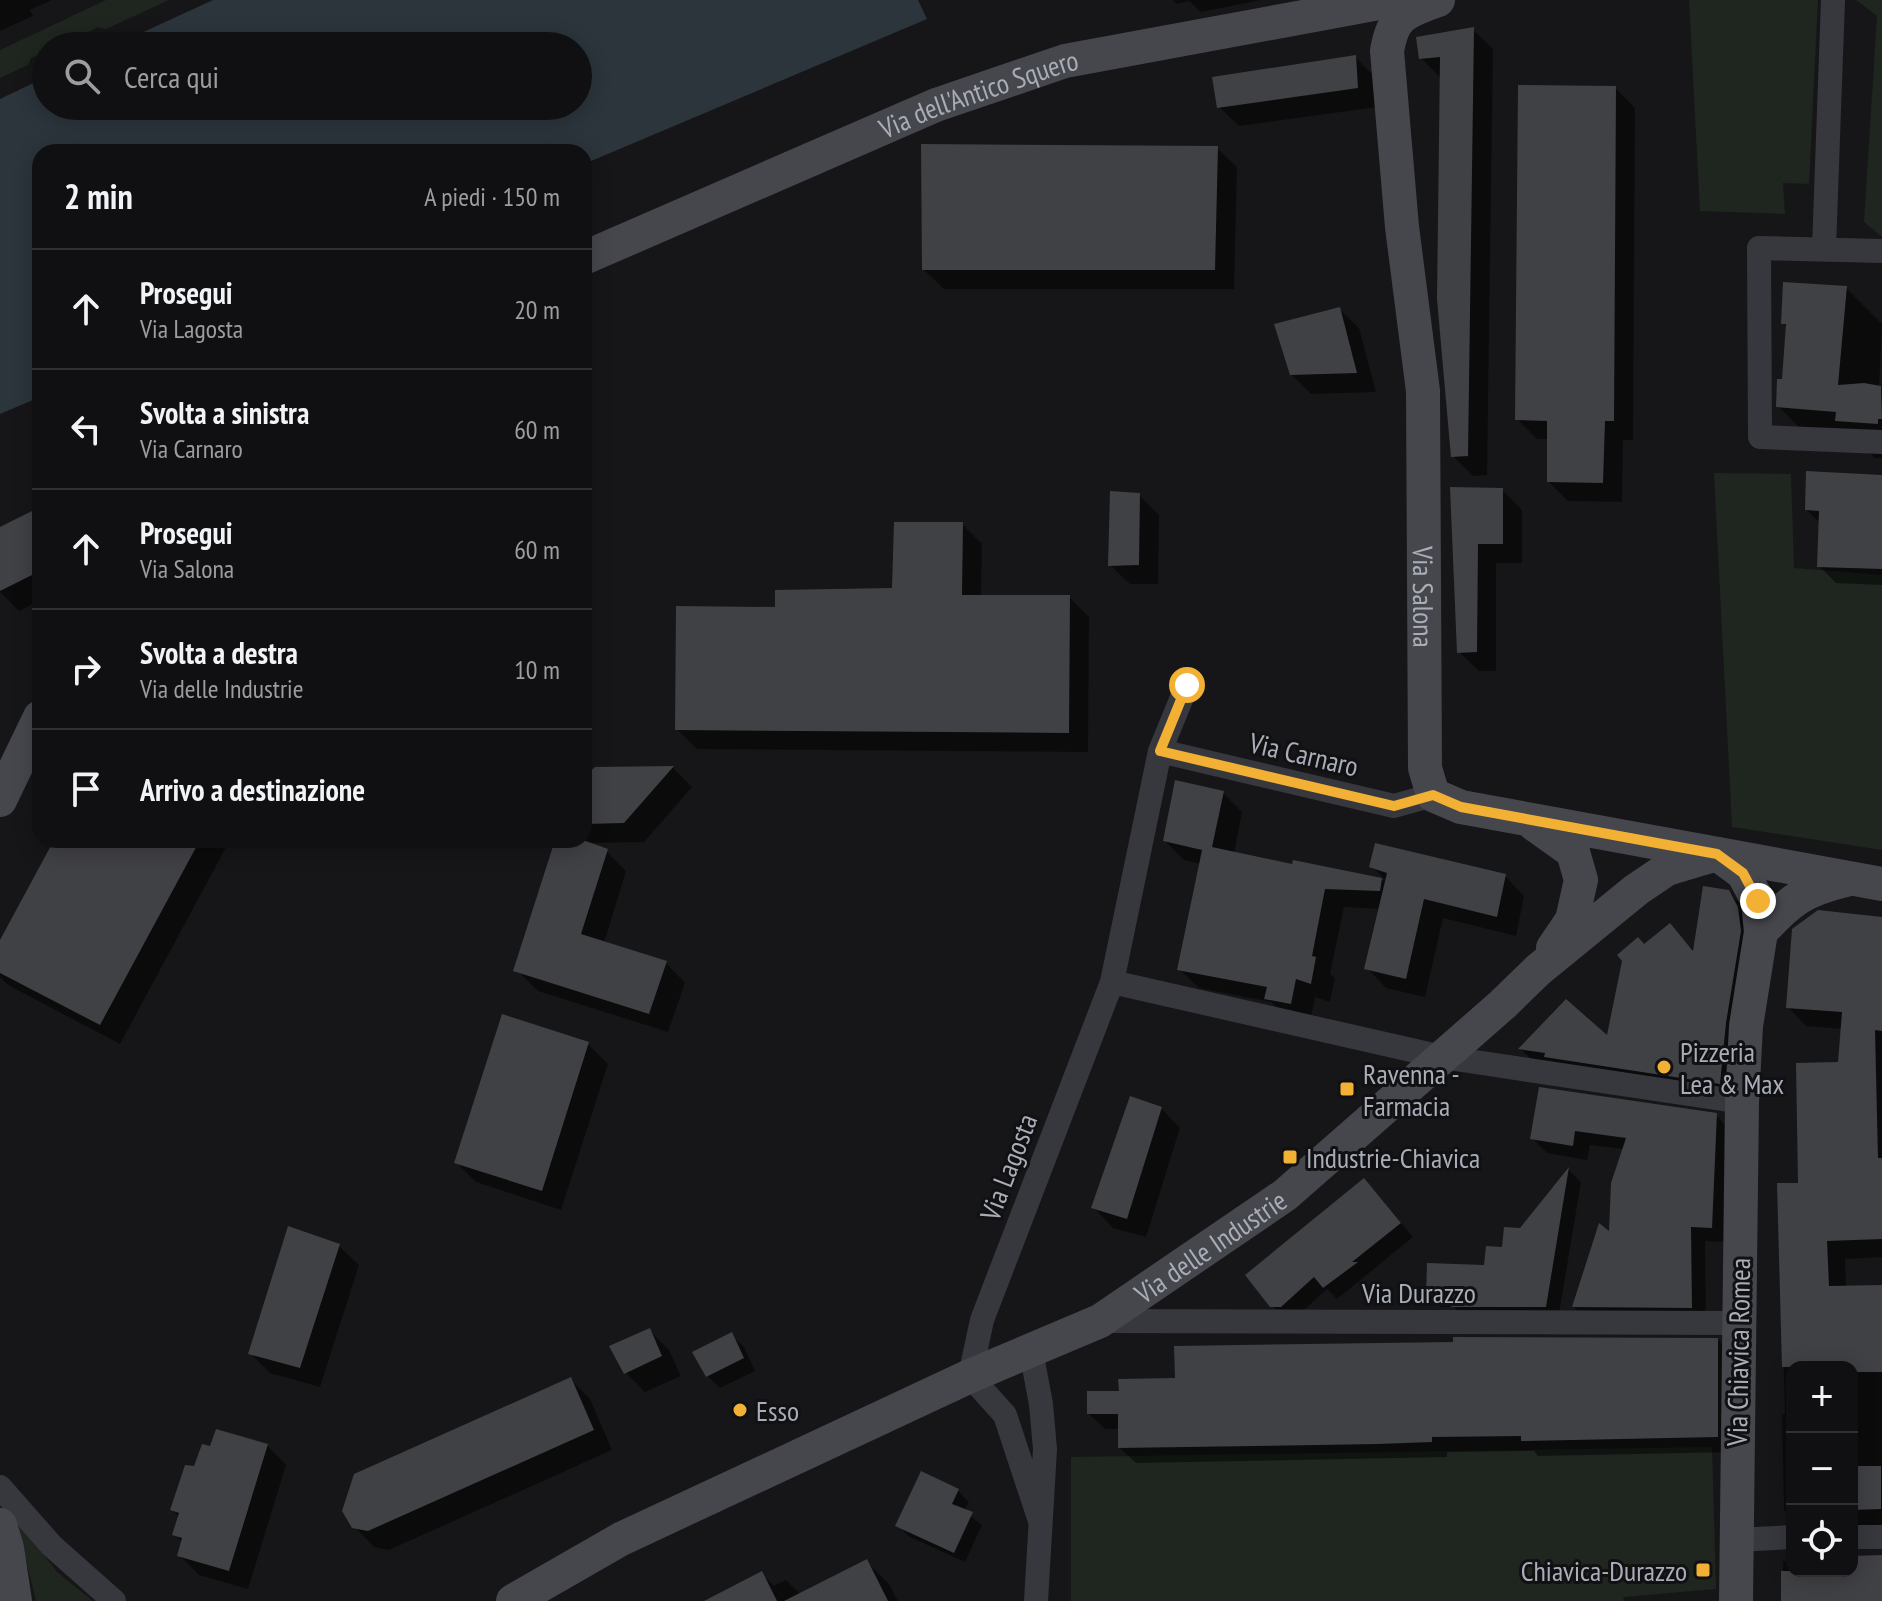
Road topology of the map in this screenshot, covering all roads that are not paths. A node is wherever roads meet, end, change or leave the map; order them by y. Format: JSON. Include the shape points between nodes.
{"nodes":[{"id":1,"x":1395,"y":0,"type":"edge"},
{"id":2,"x":1438,"y":0,"type":"edge"},
{"id":3,"x":1833,"y":0,"type":"edge"},
{"id":4,"x":1824,"y":248,"type":"junction"},
{"id":5,"x":1882,"y":251,"type":"edge"},
{"id":6,"x":592,"y":255,"type":"edge"},
{"id":7,"x":1882,"y":442,"type":"edge"},
{"id":8,"x":1187,"y":685,"type":"dead end"},
{"id":9,"x":32,"y":734,"type":"edge"},
{"id":10,"x":1160,"y":751,"type":"junction"},
{"id":11,"x":1433,"y":795,"type":"junction"},
{"id":12,"x":0,"y":800,"type":"edge"},
{"id":13,"x":1528,"y":820,"type":"junction"},
{"id":14,"x":1717,"y":854,"type":"junction"},
{"id":15,"x":1866,"y":882,"type":"edge"},
{"id":16,"x":1761,"y":932,"type":"junction"},
{"id":17,"x":1538,"y":970,"type":"junction"},
{"id":18,"x":1112,"y":982,"type":"junction"},
{"id":19,"x":1442,"y":1057,"type":"junction"},
{"id":20,"x":1742,"y":1102,"type":"junction"},
{"id":21,"x":1100,"y":1321,"type":"junction"},
{"id":22,"x":1737,"y":1323,"type":"junction"},
{"id":23,"x":1031,"y":1351,"type":"junction"},
{"id":24,"x":970,"y":1376,"type":"junction"},
{"id":25,"x":0,"y":1487,"type":"edge"},
{"id":26,"x":8,"y":1516,"type":"edge"},
{"id":27,"x":1040,"y":1521,"type":"junction"},
{"id":28,"x":1786,"y":1537,"type":"edge"},
{"id":29,"x":1858,"y":1537,"type":"edge"},
{"id":30,"x":1882,"y":1537,"type":"edge"},
{"id":31,"x":1736,"y":1540,"type":"junction"},
{"id":32,"x":15,"y":1601,"type":"edge"},
{"id":33,"x":114,"y":1601,"type":"edge"},
{"id":34,"x":513,"y":1601,"type":"edge"},
{"id":35,"x":1036,"y":1601,"type":"edge"},
{"id":36,"x":1736,"y":1601,"type":"edge"}],
"edges":[{"from":1,"to":6,"type":"street","name":"Via dell'Antico Squero","via":[[1065,61],[936,105]]},
{"from":2,"to":11,"type":"street","name":"Via Salona","via":[[1406,12],[1391,28],[1387,51],[1423,391],[1425,768]]},
{"from":3,"to":4,"type":"street"},
{"from":4,"to":5,"type":"street"},
{"from":4,"to":7,"type":"street","via":[[1759,248],[1760,437]]},
{"from":8,"to":10,"type":"street","name":"Via Lagosta"},
{"from":9,"to":12,"type":"street"},
{"from":10,"to":11,"type":"street","name":"Via Carnaro","via":[[1394,806]]},
{"from":10,"to":18,"type":"street","name":"Via Lagosta"},
{"from":11,"to":13,"type":"street","via":[[1461,807]]},
{"from":13,"to":14,"type":"street"},
{"from":13,"to":17,"type":"street","via":[[1573,852],[1581,880],[1572,920]]},
{"from":14,"to":15,"type":"street"},
{"from":14,"to":16,"type":"street","via":[[1743,873],[1758,901]]},
{"from":14,"to":17,"type":"street","name":"Via delle Industrie","via":[[1667,869]]},
{"from":15,"to":16,"type":"street","via":[[1816,887],[1785,906]]},
{"from":16,"to":20,"type":"street","name":"Via Chiavica Romea","via":[[1746,1026]]},
{"from":17,"to":19,"type":"street","name":"Via delle Industrie"},
{"from":18,"to":19,"type":"street"},
{"from":18,"to":24,"type":"street","name":"Via Lagosta","via":[[982,1320]]},
{"from":19,"to":20,"type":"street"},
{"from":19,"to":21,"type":"street","name":"Via delle Industrie","via":[[1285,1195]]},
{"from":20,"to":22,"type":"street","name":"Via Chiavica Romea"},
{"from":21,"to":22,"type":"street","name":"Via Durazzo"},
{"from":21,"to":23,"type":"street","name":"Via delle Industrie"},
{"from":22,"to":31,"type":"street","name":"Via Chiavica Romea"},
{"from":23,"to":24,"type":"street","name":"Via delle Industrie"},
{"from":23,"to":27,"type":"street","via":[[1045,1449]]},
{"from":24,"to":27,"type":"street","via":[[1005,1415]]},
{"from":24,"to":34,"type":"street","name":"Via delle Industrie","via":[[621,1539]]},
{"from":25,"to":26,"type":"street"},
{"from":26,"to":32,"type":"street"},
{"from":26,"to":33,"type":"street","via":[[52,1546]]},
{"from":27,"to":35,"type":"street"},
{"from":28,"to":31,"type":"street"},
{"from":29,"to":30,"type":"street"},
{"from":31,"to":36,"type":"street","name":"Via Chiavica Romea"}]}
